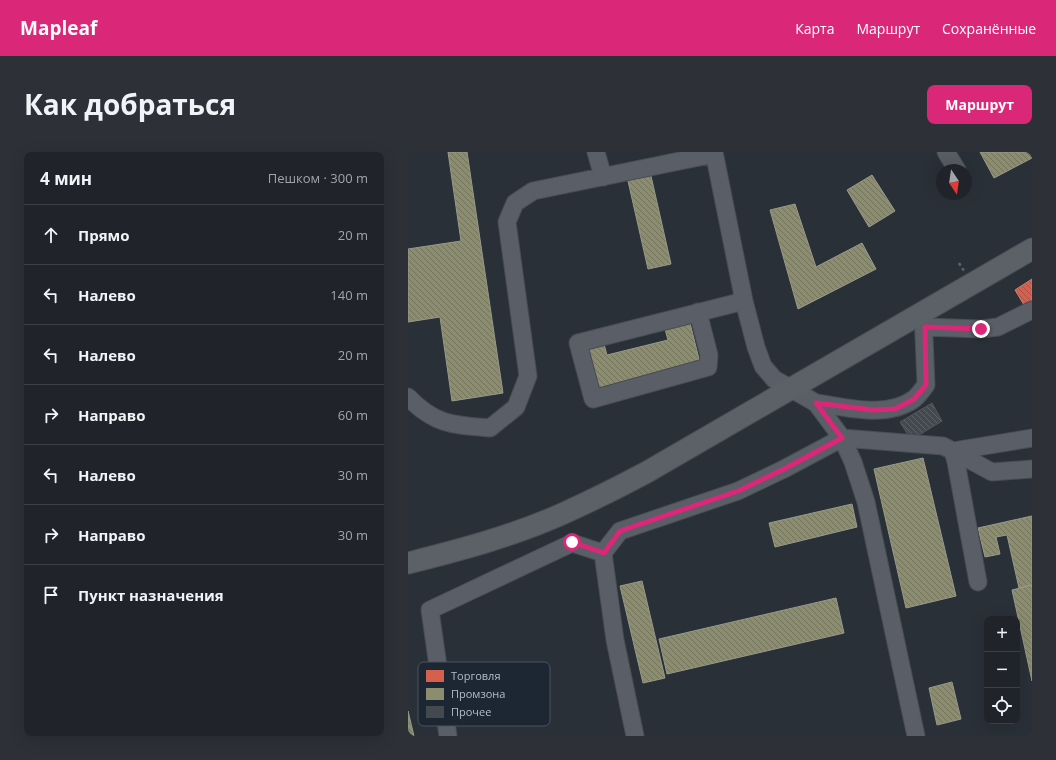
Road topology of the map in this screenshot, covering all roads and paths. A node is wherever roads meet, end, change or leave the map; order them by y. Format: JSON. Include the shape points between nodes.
{"nodes":[{"id":1,"x":596,"y":152,"type":"edge"},
{"id":2,"x":946,"y":152,"type":"edge"},
{"id":3,"x":714,"y":153,"type":"edge"},
{"id":4,"x":953,"y":164,"type":"edge"},
{"id":5,"x":603,"y":177,"type":"junction"},
{"id":6,"x":1032,"y":249,"type":"edge"},
{"id":7,"x":744,"y":301,"type":"junction"},
{"id":8,"x":1032,"y":310,"type":"edge"},
{"id":9,"x":698,"y":312,"type":"junction"},
{"id":10,"x":924,"y":319,"type":"junction"},
{"id":11,"x":790,"y":388,"type":"junction"},
{"id":12,"x":408,"y":397,"type":"edge"},
{"id":13,"x":816,"y":403,"type":"junction"},
{"id":14,"x":842,"y":438,"type":"junction"},
{"id":15,"x":1032,"y":438,"type":"edge"},
{"id":16,"x":953,"y":451,"type":"junction"},
{"id":17,"x":1032,"y":469,"type":"edge"},
{"id":18,"x":604,"y":553,"type":"junction"},
{"id":19,"x":408,"y":562,"type":"edge"},
{"id":20,"x":978,"y":582,"type":"dead end"},
{"id":21,"x":437,"y":662,"type":"edge"},
{"id":22,"x":447,"y":726,"type":"edge"},
{"id":23,"x":448,"y":736,"type":"edge"},
{"id":24,"x":636,"y":736,"type":"edge"},
{"id":25,"x":916,"y":736,"type":"edge"}],
"edges":[{"from":1,"to":5,"type":"street"},
{"from":2,"to":4,"type":"street"},
{"from":3,"to":5,"type":"street"},
{"from":3,"to":7,"type":"street"},
{"from":5,"to":12,"type":"street","via":[[534,191],[515,203],[507,222],[528,376],[516,407],[490,428],[452,425],[422,412]]},
{"from":6,"to":10,"type":"main road"},
{"from":7,"to":9,"type":"street"},
{"from":7,"to":11,"type":"street","via":[[763,366],[774,378]]},
{"from":8,"to":10,"type":"street","via":[[998,327],[981,329]]},
{"from":9,"to":9,"type":"street","via":[[578,342],[593,399],[708,367],[709,355]]},
{"from":10,"to":11,"type":"main road"},
{"from":10,"to":13,"type":"street","via":[[926,385],[914,399],[895,409],[873,410]]},
{"from":11,"to":13,"type":"street"},
{"from":11,"to":19,"type":"main road","via":[[647,472],[562,514],[474,545]]},
{"from":13,"to":14,"type":"street"},
{"from":14,"to":16,"type":"street","via":[[943,446]]},
{"from":14,"to":18,"type":"street","via":[[738,491],[620,531]]},
{"from":14,"to":25,"type":"street","via":[[866,502]]},
{"from":15,"to":16,"type":"street"},
{"from":16,"to":17,"type":"street","via":[[992,472]]},
{"from":16,"to":20,"type":"street"},
{"from":18,"to":21,"type":"street","via":[[572,542],[430,610]]},
{"from":18,"to":24,"type":"street","via":[[615,640]]},
{"from":22,"to":23,"type":"street"}]}
